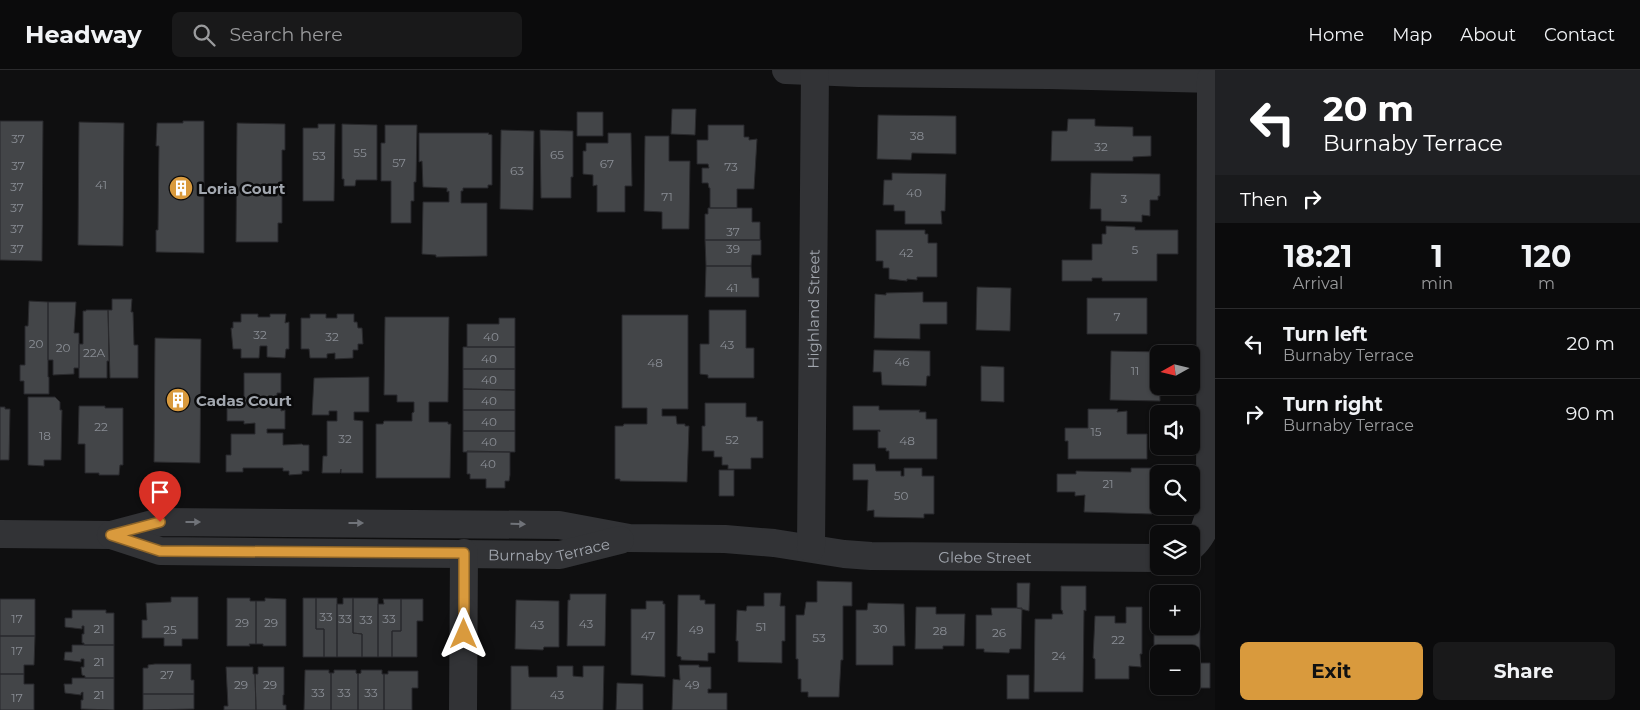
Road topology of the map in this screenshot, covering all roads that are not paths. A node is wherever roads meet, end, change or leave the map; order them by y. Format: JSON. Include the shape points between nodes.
{"nodes":[{"id":1,"x":786,"y":70,"type":"edge"},
{"id":2,"x":815,"y":71,"type":"edge"},
{"id":3,"x":1213,"y":79,"type":"edge"},
{"id":4,"x":0,"y":534,"type":"edge"},
{"id":5,"x":111,"y":535,"type":"junction"},
{"id":6,"x":630,"y":538,"type":"junction"},
{"id":7,"x":1200,"y":538,"type":"edge"},
{"id":8,"x":811,"y":548,"type":"junction"},
{"id":9,"x":464,"y":553,"type":"junction"},
{"id":10,"x":1150,"y":558,"type":"edge"},
{"id":11,"x":463,"y":710,"type":"edge"}],
"edges":[{"from":1,"to":2,"type":"street"},
{"from":2,"to":3,"type":"street"},
{"from":2,"to":8,"type":"street","name":"Highland Street"},
{"from":3,"to":7,"type":"street","via":[[1210,508],[1209,520]]},
{"from":4,"to":5,"type":"street","name":"Burnaby Terrace"},
{"from":5,"to":6,"type":"street","name":"Burnaby Terrace","one_way":true,"via":[[160,522],[462,523],[559,525]]},
{"from":5,"to":9,"type":"street","name":"Burnaby Terrace","via":[[160,551]]},
{"from":6,"to":8,"type":"street","name":"Burnaby Terrace","via":[[724,539]]},
{"from":6,"to":9,"type":"street","name":"Burnaby Terrace","via":[[560,555]]},
{"from":8,"to":10,"type":"street","name":"Glebe Street","via":[[871,556]]},
{"from":9,"to":11,"type":"street"}]}
